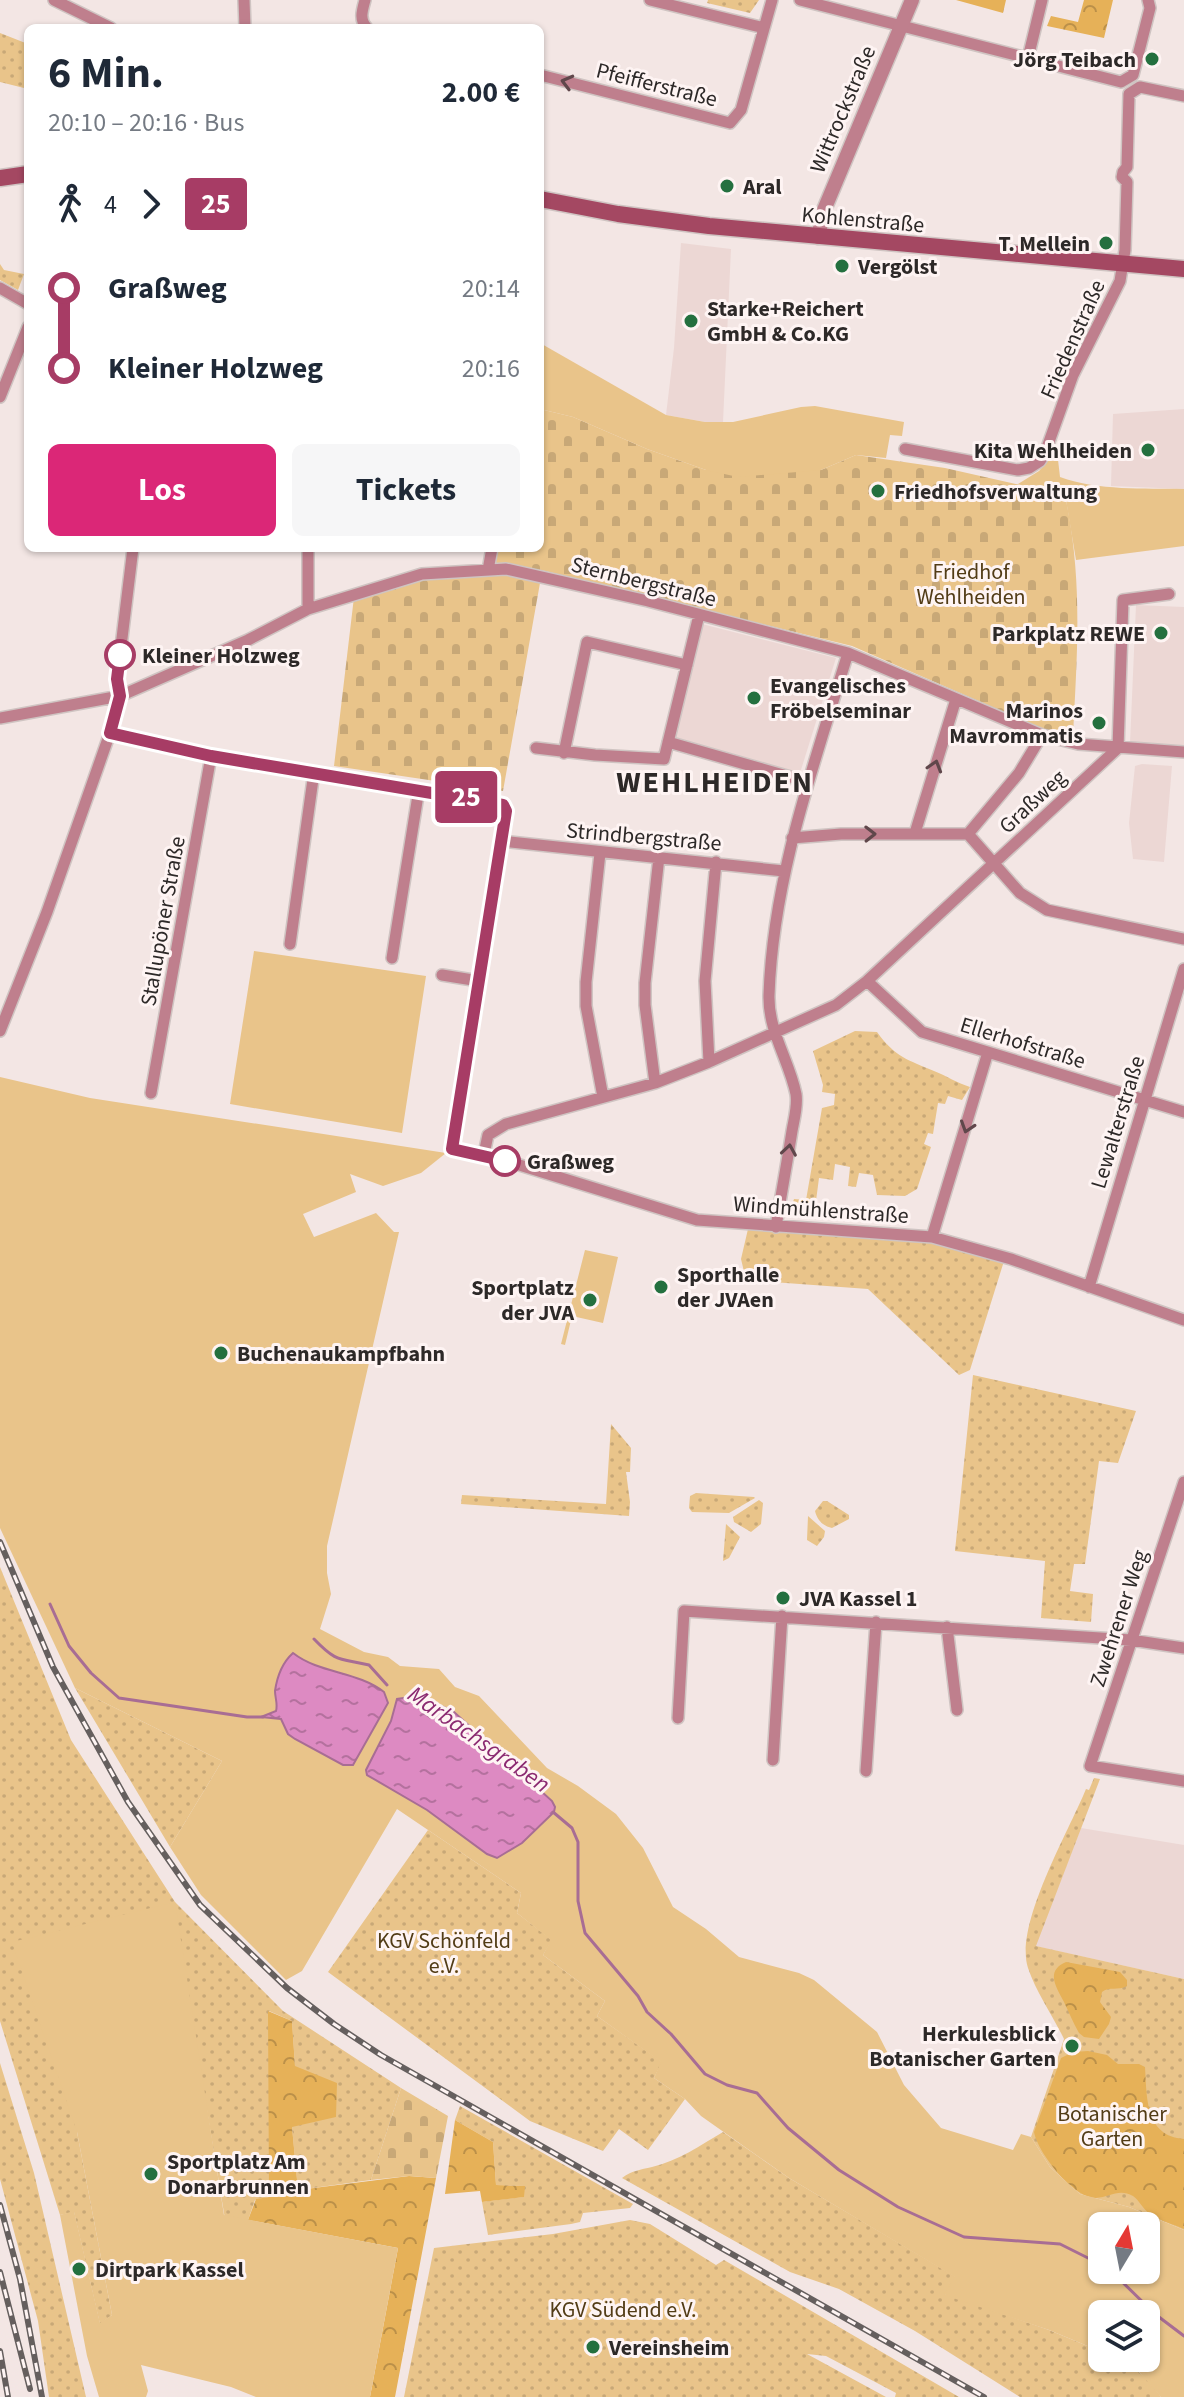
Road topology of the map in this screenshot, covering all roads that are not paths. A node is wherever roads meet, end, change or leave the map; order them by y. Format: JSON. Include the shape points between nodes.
{"nodes":[{"id":1,"x":54,"y":0,"type":"edge"},
{"id":2,"x":244,"y":0,"type":"edge"},
{"id":3,"x":365,"y":0,"type":"edge"},
{"id":4,"x":650,"y":0,"type":"edge"},
{"id":5,"x":772,"y":0,"type":"edge"},
{"id":6,"x":800,"y":0,"type":"edge"},
{"id":7,"x":912,"y":0,"type":"edge"},
{"id":8,"x":1042,"y":0,"type":"edge"},
{"id":9,"x":1148,"y":0,"type":"edge"},
{"id":10,"x":103,"y":24,"type":"edge"},
{"id":11,"x":245,"y":24,"type":"edge"},
{"id":12,"x":365,"y":24,"type":"edge"},
{"id":13,"x":901,"y":26,"type":"junction"},
{"id":14,"x":764,"y":28,"type":"junction"},
{"id":15,"x":1028,"y":58,"type":"junction"},
{"id":16,"x":544,"y":76,"type":"edge"},
{"id":17,"x":1184,"y":96,"type":"edge"},
{"id":18,"x":24,"y":175,"type":"edge"},
{"id":19,"x":0,"y":178,"type":"edge"},
{"id":20,"x":544,"y":200,"type":"edge"},
{"id":21,"x":818,"y":237,"type":"junction"},
{"id":22,"x":1122,"y":264,"type":"junction"},
{"id":23,"x":1184,"y":269,"type":"edge"},
{"id":24,"x":0,"y":288,"type":"edge"},
{"id":25,"x":24,"y":302,"type":"edge"},
{"id":26,"x":24,"y":337,"type":"edge"},
{"id":27,"x":0,"y":397,"type":"edge"},
{"id":28,"x":905,"y":449,"type":"dead end"},
{"id":29,"x":133,"y":552,"type":"edge"},
{"id":30,"x":308,"y":552,"type":"edge"},
{"id":31,"x":491,"y":552,"type":"edge"},
{"id":32,"x":488,"y":570,"type":"junction"},
{"id":33,"x":1169,"y":594,"type":"dead end"},
{"id":34,"x":308,"y":609,"type":"junction"},
{"id":35,"x":699,"y":615,"type":"junction"},
{"id":36,"x":848,"y":653,"type":"junction"},
{"id":37,"x":687,"y":665,"type":"junction"},
{"id":38,"x":120,"y":696,"type":"junction"},
{"id":39,"x":956,"y":699,"type":"junction"},
{"id":40,"x":0,"y":718,"type":"edge"},
{"id":41,"x":110,"y":733,"type":"junction"},
{"id":42,"x":1042,"y":735,"type":"junction"},
{"id":43,"x":668,"y":742,"type":"junction"},
{"id":44,"x":536,"y":748,"type":"dead end"},
{"id":45,"x":1118,"y":748,"type":"junction"},
{"id":46,"x":1184,"y":752,"type":"edge"},
{"id":47,"x":564,"y":753,"type":"junction"},
{"id":48,"x":211,"y":756,"type":"junction"},
{"id":49,"x":314,"y":772,"type":"junction"},
{"id":50,"x":808,"y":782,"type":"junction"},
{"id":51,"x":419,"y":789,"type":"junction"},
{"id":52,"x":915,"y":833,"type":"junction"},
{"id":53,"x":968,"y":834,"type":"junction"},
{"id":54,"x":792,"y":838,"type":"junction"},
{"id":55,"x":501,"y":841,"type":"junction"},
{"id":56,"x":600,"y":853,"type":"junction"},
{"id":57,"x":659,"y":857,"type":"junction"},
{"id":58,"x":716,"y":862,"type":"junction"},
{"id":59,"x":996,"y":862,"type":"junction"},
{"id":60,"x":784,"y":871,"type":"junction"},
{"id":61,"x":1184,"y":939,"type":"edge"},
{"id":62,"x":290,"y":944,"type":"dead end"},
{"id":63,"x":392,"y":958,"type":"dead end"},
{"id":64,"x":1184,"y":969,"type":"edge"},
{"id":65,"x":442,"y":975,"type":"dead end"},
{"id":66,"x":479,"y":981,"type":"junction"},
{"id":67,"x":867,"y":981,"type":"junction"},
{"id":68,"x":0,"y":1031,"type":"edge"},
{"id":69,"x":775,"y":1032,"type":"junction"},
{"id":70,"x":988,"y":1052,"type":"junction"},
{"id":71,"x":709,"y":1062,"type":"junction"},
{"id":72,"x":655,"y":1083,"type":"junction"},
{"id":73,"x":151,"y":1093,"type":"dead end"},
{"id":74,"x":603,"y":1097,"type":"junction"},
{"id":75,"x":1143,"y":1101,"type":"junction"},
{"id":76,"x":1184,"y":1112,"type":"edge"},
{"id":77,"x":484,"y":1154,"type":"junction"},
{"id":78,"x":776,"y":1227,"type":"junction"},
{"id":79,"x":932,"y":1237,"type":"junction"},
{"id":80,"x":1089,"y":1287,"type":"junction"},
{"id":81,"x":1184,"y":1320,"type":"edge"},
{"id":82,"x":1184,"y":1482,"type":"edge"},
{"id":83,"x":782,"y":1616,"type":"junction"},
{"id":84,"x":876,"y":1622,"type":"junction"},
{"id":85,"x":947,"y":1627,"type":"junction"},
{"id":86,"x":1131,"y":1640,"type":"junction"},
{"id":87,"x":1184,"y":1648,"type":"edge"},
{"id":88,"x":957,"y":1710,"type":"dead end"},
{"id":89,"x":678,"y":1718,"type":"dead end"},
{"id":90,"x":773,"y":1760,"type":"dead end"},
{"id":91,"x":866,"y":1771,"type":"dead end"},
{"id":92,"x":1184,"y":1781,"type":"edge"}],
"edges":[{"from":1,"to":10,"type":"street"},
{"from":2,"to":11,"type":"street"},
{"from":3,"to":12,"type":"street","via":[[361,15]]},
{"from":4,"to":14,"type":"street"},
{"from":5,"to":14,"type":"street","name":"Pfeifferstraße"},
{"from":6,"to":13,"type":"street"},
{"from":7,"to":13,"type":"street","name":"Wittrockstraße"},
{"from":8,"to":15,"type":"street"},
{"from":9,"to":15,"type":"street","via":[[1133,75],[1121,82]]},
{"from":13,"to":15,"type":"street"},
{"from":13,"to":21,"type":"street","name":"Wittrockstraße","via":[[824,210]]},
{"from":14,"to":16,"type":"street","name":"Pfeifferstraße","one_way":true,"via":[[741,110],[730,123]]},
{"from":17,"to":22,"type":"street","name":"Friedenstraße","via":[[1140,87],[1129,94]]},
{"from":18,"to":19,"type":"main road"},
{"from":20,"to":21,"type":"main road","name":"Kohlenstraße","via":[[676,223]]},
{"from":21,"to":22,"type":"main road","name":"Kohlenstraße"},
{"from":22,"to":23,"type":"main road","name":"Kohlenstraße"},
{"from":22,"to":28,"type":"street","name":"Friedenstraße","via":[[1120,281],[1073,375],[1040,461],[1018,470]]},
{"from":24,"to":25,"type":"street"},
{"from":26,"to":27,"type":"street"},
{"from":29,"to":38,"type":"street","via":[[117,679]]},
{"from":30,"to":34,"type":"street"},
{"from":31,"to":32,"type":"street"},
{"from":32,"to":34,"type":"street","name":"Sternbergstraße","via":[[422,574]]},
{"from":32,"to":35,"type":"street","name":"Sternbergstraße","via":[[506,569]]},
{"from":33,"to":45,"type":"street","via":[[1123,600]]},
{"from":34,"to":38,"type":"street","name":"Sternbergstraße"},
{"from":35,"to":36,"type":"street","name":"Sternbergstraße"},
{"from":35,"to":37,"type":"street"},
{"from":36,"to":39,"type":"street","name":"Sternbergstraße"},
{"from":36,"to":50,"type":"street"},
{"from":37,"to":43,"type":"street"},
{"from":37,"to":47,"type":"street","via":[[587,642]]},
{"from":38,"to":40,"type":"street","name":"Sternbergstraße"},
{"from":38,"to":41,"type":"street"},
{"from":39,"to":42,"type":"street","name":"Sternbergstraße"},
{"from":52,"to":39,"type":"street","one_way":true},
{"from":41,"to":48,"type":"street"},
{"from":41,"to":68,"type":"street"},
{"from":42,"to":45,"type":"street","name":"Sternbergstraße"},
{"from":42,"to":53,"type":"street","via":[[1019,773]]},
{"from":43,"to":47,"type":"street","via":[[664,759]]},
{"from":43,"to":50,"type":"street"},
{"from":44,"to":47,"type":"street"},
{"from":45,"to":46,"type":"street","name":"Sternbergstraße"},
{"from":45,"to":59,"type":"street","name":"Graßweg"},
{"from":48,"to":49,"type":"street"},
{"from":48,"to":73,"type":"street","name":"Stallupöner Straße"},
{"from":49,"to":51,"type":"street"},
{"from":49,"to":62,"type":"street"},
{"from":50,"to":54,"type":"street"},
{"from":51,"to":55,"type":"street","via":[[503,805]]},
{"from":51,"to":63,"type":"street"},
{"from":52,"to":53,"type":"street"},
{"from":54,"to":52,"type":"street","one_way":true},
{"from":53,"to":59,"type":"street"},
{"from":54,"to":60,"type":"street"},
{"from":55,"to":56,"type":"street","name":"Strindbergstraße"},
{"from":55,"to":66,"type":"street"},
{"from":56,"to":57,"type":"street","name":"Strindbergstraße"},
{"from":56,"to":74,"type":"street","via":[[586,1006]]},
{"from":57,"to":58,"type":"street","name":"Strindbergstraße"},
{"from":57,"to":72,"type":"street","via":[[645,983]]},
{"from":58,"to":60,"type":"street","name":"Strindbergstraße"},
{"from":58,"to":71,"type":"street","via":[[705,981]]},
{"from":59,"to":61,"type":"street","via":[[1020,893],[1047,910]]},
{"from":59,"to":67,"type":"street","name":"Graßweg"},
{"from":60,"to":69,"type":"street","via":[[769,996]]},
{"from":64,"to":75,"type":"street","name":"Lewalterstraße"},
{"from":65,"to":66,"type":"street"},
{"from":66,"to":77,"type":"street","name":"Windmühlenstraße","via":[[452,1149]]},
{"from":67,"to":69,"type":"street","name":"Graßweg","via":[[836,1005]]},
{"from":67,"to":70,"type":"street","name":"Ellerhofstraße","via":[[922,1032]]},
{"from":69,"to":71,"type":"street","name":"Graßweg"},
{"from":78,"to":69,"type":"street","one_way":true,"via":[[797,1099]]},
{"from":70,"to":75,"type":"street","name":"Ellerhofstraße"},
{"from":70,"to":79,"type":"street","one_way":true},
{"from":71,"to":72,"type":"street","name":"Graßweg"},
{"from":72,"to":74,"type":"street","name":"Graßweg"},
{"from":74,"to":77,"type":"street","name":"Graßweg","via":[[506,1124],[488,1135]]},
{"from":75,"to":76,"type":"street","name":"Ellerhofstraße"},
{"from":75,"to":80,"type":"street","name":"Lewalterstraße"},
{"from":77,"to":78,"type":"street","name":"Windmühlenstraße","via":[[697,1220]]},
{"from":78,"to":79,"type":"street","name":"Windmühlenstraße"},
{"from":79,"to":80,"type":"street","name":"Windmühlenstraße"},
{"from":80,"to":81,"type":"street","name":"Windmühlenstraße"},
{"from":82,"to":86,"type":"street","name":"Zwehrener Weg"},
{"from":83,"to":84,"type":"street"},
{"from":83,"to":89,"type":"street","via":[[684,1611]]},
{"from":83,"to":90,"type":"street"},
{"from":84,"to":85,"type":"street"},
{"from":84,"to":91,"type":"street"},
{"from":85,"to":86,"type":"street"},
{"from":85,"to":88,"type":"street"},
{"from":86,"to":87,"type":"street"},
{"from":86,"to":92,"type":"street","name":"Zwehrener Weg","via":[[1090,1766]]}]}
